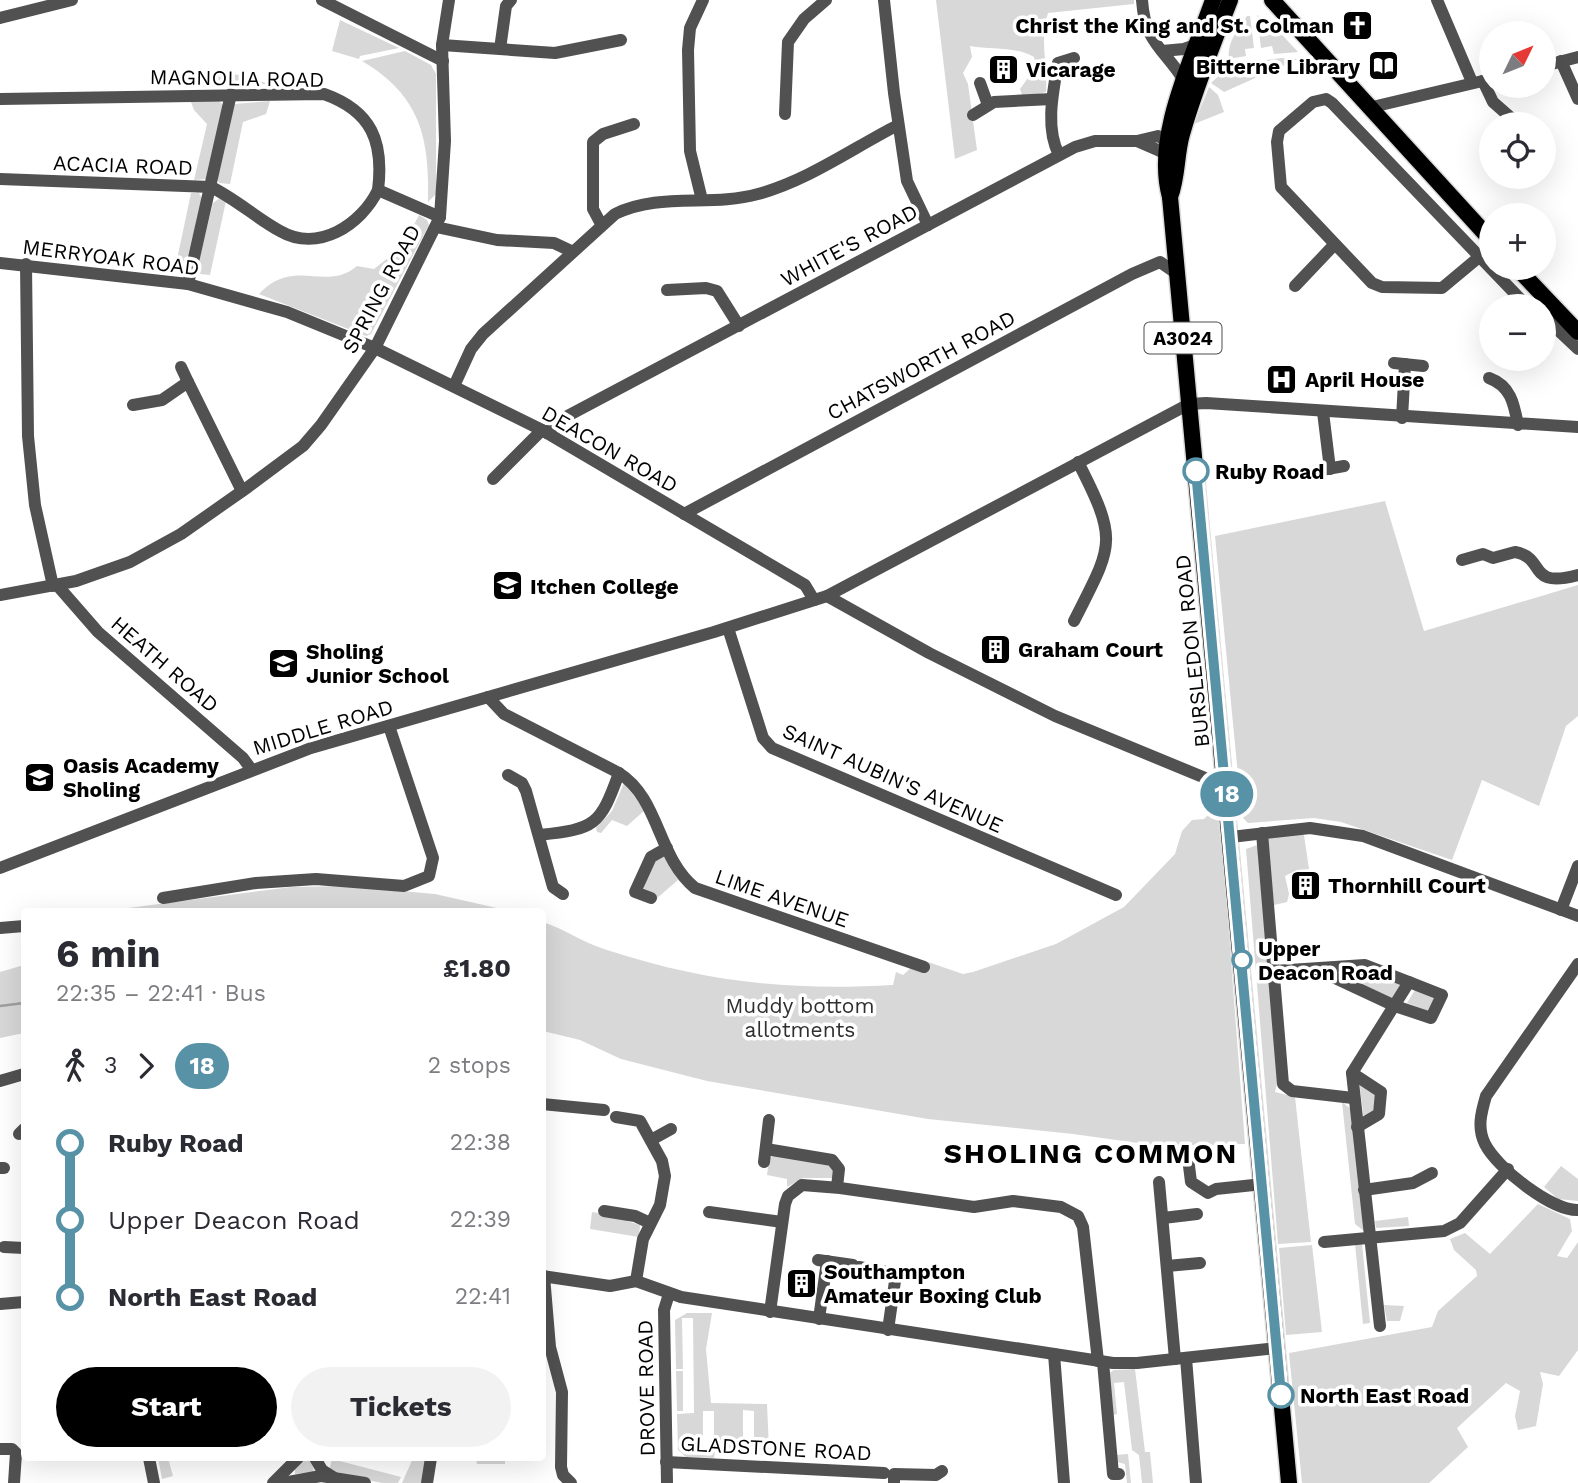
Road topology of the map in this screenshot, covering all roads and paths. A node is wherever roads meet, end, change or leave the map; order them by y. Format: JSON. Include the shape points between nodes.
{"nodes":[{"id":1,"x":72,"y":0,"type":"edge"},
{"id":2,"x":449,"y":0,"type":"edge"},
{"id":3,"x":511,"y":0,"type":"edge"},
{"id":4,"x":704,"y":0,"type":"edge"},
{"id":5,"x":827,"y":0,"type":"edge"},
{"id":6,"x":884,"y":0,"type":"edge"},
{"id":7,"x":1142,"y":0,"type":"edge"},
{"id":8,"x":1213,"y":0,"type":"edge"},
{"id":9,"x":1230,"y":0,"type":"edge"},
{"id":10,"x":1272,"y":0,"type":"edge"},
{"id":11,"x":1287,"y":0,"type":"edge"},
{"id":12,"x":1437,"y":0,"type":"edge"},
{"id":13,"x":330,"y":2,"type":"edge"},
{"id":14,"x":0,"y":18,"type":"edge"},
{"id":15,"x":621,"y":40,"type":"dead end"},
{"id":16,"x":1308,"y":40,"type":"junction"},
{"id":17,"x":1198,"y":44,"type":"junction"},
{"id":18,"x":442,"y":45,"type":"junction"},
{"id":19,"x":500,"y":49,"type":"junction"},
{"id":20,"x":1162,"y":51,"type":"junction"},
{"id":21,"x":1578,"y":57,"type":"edge"},
{"id":22,"x":1074,"y":58,"type":"dead end"},
{"id":23,"x":443,"y":61,"type":"junction"},
{"id":24,"x":1560,"y":61,"type":"junction"},
{"id":25,"x":1556,"y":62,"type":"edge"},
{"id":26,"x":1479,"y":76,"type":"edge"},
{"id":27,"x":1185,"y":82,"type":"junction"},
{"id":28,"x":1479,"y":82,"type":"edge"},
{"id":29,"x":980,"y":83,"type":"dead end"},
{"id":30,"x":231,"y":94,"type":"junction"},
{"id":31,"x":1491,"y":98,"type":"edge"},
{"id":32,"x":0,"y":99,"type":"edge"},
{"id":33,"x":1052,"y":99,"type":"junction"},
{"id":34,"x":1578,"y":99,"type":"edge"},
{"id":35,"x":988,"y":104,"type":"junction"},
{"id":36,"x":1368,"y":108,"type":"junction"},
{"id":37,"x":1504,"y":112,"type":"edge"},
{"id":38,"x":785,"y":114,"type":"dead end"},
{"id":39,"x":973,"y":115,"type":"dead end"},
{"id":40,"x":634,"y":124,"type":"dead end"},
{"id":41,"x":898,"y":125,"type":"junction"},
{"id":42,"x":1173,"y":144,"type":"junction"},
{"id":43,"x":1059,"y":155,"type":"junction"},
{"id":44,"x":1420,"y":166,"type":"junction"},
{"id":45,"x":0,"y":179,"type":"edge"},
{"id":46,"x":1406,"y":180,"type":"junction"},
{"id":47,"x":211,"y":187,"type":"junction"},
{"id":48,"x":378,"y":190,"type":"junction"},
{"id":49,"x":702,"y":200,"type":"junction"},
{"id":50,"x":438,"y":222,"type":"junction"},
{"id":51,"x":601,"y":224,"type":"junction"},
{"id":52,"x":928,"y":225,"type":"junction"},
{"id":53,"x":1479,"y":227,"type":"edge"},
{"id":54,"x":1334,"y":245,"type":"junction"},
{"id":55,"x":571,"y":251,"type":"junction"},
{"id":56,"x":1478,"y":258,"type":"junction"},
{"id":57,"x":0,"y":263,"type":"edge"},
{"id":58,"x":26,"y":264,"type":"junction"},
{"id":59,"x":1177,"y":272,"type":"junction"},
{"id":60,"x":1528,"y":280,"type":"edge"},
{"id":61,"x":188,"y":284,"type":"junction"},
{"id":62,"x":1294,"y":286,"type":"dead end"},
{"id":63,"x":667,"y":290,"type":"dead end"},
{"id":64,"x":1515,"y":294,"type":"edge"},
{"id":65,"x":739,"y":326,"type":"junction"},
{"id":66,"x":1556,"y":328,"type":"edge"},
{"id":67,"x":1578,"y":332,"type":"edge"},
{"id":68,"x":375,"y":348,"type":"junction"},
{"id":69,"x":1578,"y":349,"type":"edge"},
{"id":70,"x":1423,"y":366,"type":"dead end"},
{"id":71,"x":181,"y":367,"type":"dead end"},
{"id":72,"x":1489,"y":378,"type":"dead end"},
{"id":73,"x":188,"y":382,"type":"junction"},
{"id":74,"x":454,"y":386,"type":"junction"},
{"id":75,"x":1189,"y":404,"type":"junction"},
{"id":76,"x":133,"y":405,"type":"dead end"},
{"id":77,"x":1324,"y":412,"type":"junction"},
{"id":78,"x":1402,"y":418,"type":"junction"},
{"id":79,"x":1518,"y":425,"type":"junction"},
{"id":80,"x":1578,"y":427,"type":"edge"},
{"id":81,"x":544,"y":431,"type":"junction"},
{"id":82,"x":1078,"y":462,"type":"junction"},
{"id":83,"x":1344,"y":466,"type":"dead end"},
{"id":84,"x":1331,"y":468,"type":"junction"},
{"id":85,"x":1316,"y":471,"type":"dead end"},
{"id":86,"x":493,"y":479,"type":"dead end"},
{"id":87,"x":242,"y":491,"type":"junction"},
{"id":88,"x":684,"y":514,"type":"junction"},
{"id":89,"x":1462,"y":560,"type":"dead end"},
{"id":90,"x":1578,"y":575,"type":"edge"},
{"id":91,"x":55,"y":585,"type":"junction"},
{"id":92,"x":0,"y":595,"type":"edge"},
{"id":93,"x":820,"y":598,"type":"junction"},
{"id":94,"x":1074,"y":621,"type":"dead end"},
{"id":95,"x":727,"y":628,"type":"junction"},
{"id":96,"x":488,"y":697,"type":"junction"},
{"id":97,"x":389,"y":726,"type":"junction"},
{"id":98,"x":251,"y":769,"type":"junction"},
{"id":99,"x":619,"y":773,"type":"junction"},
{"id":100,"x":508,"y":775,"type":"dead end"},
{"id":101,"x":1227,"y":787,"type":"junction"},
{"id":102,"x":1262,"y":833,"type":"junction"},
{"id":103,"x":539,"y":835,"type":"junction"},
{"id":104,"x":1231,"y":837,"type":"junction"},
{"id":105,"x":667,"y":848,"type":"junction"},
{"id":106,"x":1081,"y":864,"type":"dead end"},
{"id":107,"x":1578,"y":866,"type":"edge"},
{"id":108,"x":0,"y":868,"type":"edge"},
{"id":109,"x":1075,"y":878,"type":"junction"},
{"id":110,"x":563,"y":894,"type":"dead end"},
{"id":111,"x":1116,"y":895,"type":"dead end"},
{"id":112,"x":163,"y":898,"type":"dead end"},
{"id":113,"x":651,"y":898,"type":"dead end"},
{"id":114,"x":1561,"y":910,"type":"junction"},
{"id":115,"x":1578,"y":916,"type":"edge"},
{"id":116,"x":21,"y":926,"type":"edge"},
{"id":117,"x":0,"y":928,"type":"edge"},
{"id":118,"x":1578,"y":964,"type":"edge"},
{"id":119,"x":924,"y":967,"type":"dead end"},
{"id":120,"x":1314,"y":968,"type":"junction"},
{"id":121,"x":1274,"y":971,"type":"junction"},
{"id":122,"x":1409,"y":982,"type":"junction"},
{"id":123,"x":1395,"y":1006,"type":"junction"},
{"id":124,"x":1352,"y":1073,"type":"junction"},
{"id":125,"x":21,"y":1075,"type":"edge"},
{"id":126,"x":0,"y":1081,"type":"edge"},
{"id":127,"x":1353,"y":1098,"type":"junction"},
{"id":128,"x":546,"y":1105,"type":"edge"},
{"id":129,"x":769,"y":1120,"type":"dead end"},
{"id":130,"x":1357,"y":1127,"type":"junction"},
{"id":131,"x":671,"y":1129,"type":"dead end"},
{"id":132,"x":651,"y":1140,"type":"junction"},
{"id":133,"x":1188,"y":1158,"type":"dead end"},
{"id":134,"x":1508,"y":1169,"type":"junction"},
{"id":135,"x":1433,"y":1173,"type":"dead end"},
{"id":136,"x":1159,"y":1182,"type":"dead end"},
{"id":137,"x":1263,"y":1184,"type":"junction"},
{"id":138,"x":837,"y":1187,"type":"junction"},
{"id":139,"x":1364,"y":1190,"type":"junction"},
{"id":140,"x":1578,"y":1210,"type":"edge"},
{"id":141,"x":604,"y":1211,"type":"dead end"},
{"id":142,"x":709,"y":1212,"type":"dead end"},
{"id":143,"x":1197,"y":1214,"type":"dead end"},
{"id":144,"x":1163,"y":1217,"type":"junction"},
{"id":145,"x":782,"y":1222,"type":"junction"},
{"id":146,"x":650,"y":1223,"type":"junction"},
{"id":147,"x":1369,"y":1238,"type":"junction"},
{"id":148,"x":1324,"y":1242,"type":"dead end"},
{"id":149,"x":4,"y":1247,"type":"dead end"},
{"id":150,"x":21,"y":1248,"type":"edge"},
{"id":151,"x":1200,"y":1263,"type":"dead end"},
{"id":152,"x":1167,"y":1266,"type":"junction"},
{"id":153,"x":546,"y":1276,"type":"edge"},
{"id":154,"x":636,"y":1281,"type":"junction"},
{"id":155,"x":669,"y":1294,"type":"junction"},
{"id":156,"x":21,"y":1302,"type":"edge"},
{"id":157,"x":0,"y":1304,"type":"edge"},
{"id":158,"x":546,"y":1307,"type":"edge"},
{"id":159,"x":770,"y":1311,"type":"junction"},
{"id":160,"x":819,"y":1319,"type":"junction"},
{"id":161,"x":1380,"y":1326,"type":"dead end"},
{"id":162,"x":888,"y":1330,"type":"junction"},
{"id":163,"x":1276,"y":1348,"type":"junction"},
{"id":164,"x":1054,"y":1354,"type":"junction"},
{"id":165,"x":1181,"y":1358,"type":"junction"},
{"id":166,"x":1101,"y":1361,"type":"junction"},
{"id":167,"x":21,"y":1444,"type":"edge"},
{"id":168,"x":0,"y":1449,"type":"edge"},
{"id":169,"x":15,"y":1451,"type":"junction"},
{"id":170,"x":150,"y":1461,"type":"edge"},
{"id":171,"x":296,"y":1461,"type":"edge"},
{"id":172,"x":317,"y":1461,"type":"edge"},
{"id":173,"x":431,"y":1461,"type":"edge"},
{"id":174,"x":666,"y":1462,"type":"junction"},
{"id":175,"x":942,"y":1471,"type":"dead end"},
{"id":176,"x":884,"y":1473,"type":"dead end"},
{"id":177,"x":1119,"y":1474,"type":"dead end"},
{"id":178,"x":333,"y":1476,"type":"junction"},
{"id":179,"x":14,"y":1483,"type":"edge"},
{"id":180,"x":154,"y":1483,"type":"edge"},
{"id":181,"x":273,"y":1483,"type":"edge"},
{"id":182,"x":283,"y":1483,"type":"edge"},
{"id":183,"x":365,"y":1483,"type":"edge"},
{"id":184,"x":427,"y":1483,"type":"edge"},
{"id":185,"x":571,"y":1483,"type":"edge"},
{"id":186,"x":667,"y":1483,"type":"edge"},
{"id":187,"x":894,"y":1483,"type":"edge"},
{"id":188,"x":1064,"y":1483,"type":"edge"},
{"id":189,"x":1196,"y":1483,"type":"edge"},
{"id":190,"x":1289,"y":1483,"type":"edge"}],
"edges":[{"from":1,"to":14,"type":"street"},
{"from":2,"to":18,"type":"street","name":"SPRING ROAD"},
{"from":3,"to":19,"type":"street","via":[[506,6]]},
{"from":4,"to":49,"type":"street","via":[[690,27],[688,50],[690,151]]},
{"from":5,"to":38,"type":"street","via":[[804,19],[788,42]]},
{"from":6,"to":41,"type":"street"},
{"from":7,"to":20,"type":"street","via":[[1144,27]]},
{"from":8,"to":17,"type":"main road","number":"A3024"},
{"from":9,"to":42,"type":"main road","number":"A3024"},
{"from":10,"to":16,"type":"main road"},
{"from":11,"to":16,"type":"main road"},
{"from":12,"to":26,"type":"street"},
{"from":13,"to":23,"type":"street"},
{"from":15,"to":19,"type":"street","via":[[560,52]]},
{"from":16,"to":36,"type":"main road"},
{"from":17,"to":20,"type":"street"},
{"from":17,"to":27,"type":"main road","number":"A3024"},
{"from":18,"to":19,"type":"street"},
{"from":18,"to":23,"type":"street","name":"SPRING ROAD"},
{"from":20,"to":27,"type":"street"},
{"from":21,"to":24,"type":"street"},
{"from":22,"to":33,"type":"street","via":[[1058,62]]},
{"from":23,"to":50,"type":"street","name":"SPRING ROAD","via":[[446,141]]},
{"from":24,"to":25,"type":"street"},
{"from":24,"to":34,"type":"street"},
{"from":27,"to":42,"type":"main road","number":"A3024"},
{"from":28,"to":36,"type":"street"},
{"from":29,"to":35,"type":"street"},
{"from":30,"to":32,"type":"street","name":"MAGNOLIA ROAD"},
{"from":30,"to":47,"type":"street"},
{"from":30,"to":48,"type":"street","name":"MAGNOLIA ROAD","via":[[324,94],[355,109],[376,140],[382,159]]},
{"from":31,"to":37,"type":"street"},
{"from":33,"to":35,"type":"street"},
{"from":33,"to":43,"type":"street","via":[[1052,140]]},
{"from":35,"to":39,"type":"street"},
{"from":36,"to":44,"type":"main road"},
{"from":40,"to":51,"type":"street","via":[[593,142],[593,209]]},
{"from":41,"to":49,"type":"street","via":[[777,188],[744,197]]},
{"from":41,"to":52,"type":"street","via":[[909,188]]},
{"from":42,"to":43,"type":"street","name":"WHITE'S ROAD","via":[[1158,136],[1084,143]]},
{"from":42,"to":59,"type":"main road","name":"BURSLEDON ROAD","number":"A3024","via":[[1165,169]]},
{"from":43,"to":52,"type":"street","name":"WHITE'S ROAD"},
{"from":44,"to":46,"type":"street"},
{"from":44,"to":53,"type":"main road"},
{"from":45,"to":47,"type":"street","name":"ACACIA ROAD"},
{"from":46,"to":54,"type":"street","via":[[1326,99],[1313,102],[1282,128],[1277,137],[1282,189]]},
{"from":46,"to":56,"type":"street"},
{"from":47,"to":48,"type":"street","name":"ACACIA ROAD","via":[[282,233],[305,238],[353,224],[370,207]]},
{"from":47,"to":61,"type":"street"},
{"from":48,"to":50,"type":"street"},
{"from":49,"to":51,"type":"street","via":[[641,203]]},
{"from":50,"to":55,"type":"street","via":[[497,240],[554,243]]},
{"from":50,"to":68,"type":"street","name":"SPRING ROAD"},
{"from":51,"to":55,"type":"street"},
{"from":52,"to":65,"type":"street","name":"WHITE'S ROAD"},
{"from":54,"to":56,"type":"street","via":[[1382,287],[1442,288]]},
{"from":54,"to":62,"type":"street"},
{"from":55,"to":74,"type":"street","via":[[475,342]]},
{"from":56,"to":64,"type":"street"},
{"from":57,"to":58,"type":"street","name":"MERRYOAK ROAD"},
{"from":58,"to":61,"type":"street","name":"MERRYOAK ROAD"},
{"from":58,"to":91,"type":"street","via":[[27,430],[35,505]]},
{"from":59,"to":75,"type":"main road","name":"BURSLEDON ROAD","number":"A3024"},
{"from":59,"to":88,"type":"street","name":"CHATSWORTH ROAD","via":[[1160,262],[1132,274]]},
{"from":60,"to":67,"type":"main road"},
{"from":61,"to":68,"type":"street","name":"MERRYOAK ROAD","via":[[283,311]]},
{"from":63,"to":65,"type":"street","via":[[718,291]]},
{"from":65,"to":81,"type":"street","name":"WHITE'S ROAD"},
{"from":66,"to":69,"type":"street"},
{"from":68,"to":74,"type":"street","name":"DEACON ROAD"},
{"from":68,"to":87,"type":"street","name":"SPRING ROAD","via":[[311,437]]},
{"from":70,"to":78,"type":"street","via":[[1400,364]]},
{"from":71,"to":73,"type":"street"},
{"from":72,"to":79,"type":"street","via":[[1503,385],[1511,397]]},
{"from":73,"to":76,"type":"street","via":[[162,400]]},
{"from":73,"to":87,"type":"street"},
{"from":74,"to":81,"type":"street","name":"DEACON ROAD"},
{"from":75,"to":77,"type":"street"},
{"from":75,"to":82,"type":"street"},
{"from":75,"to":101,"type":"main road","name":"BURSLEDON ROAD","number":"A3024"},
{"from":77,"to":78,"type":"street"},
{"from":77,"to":84,"type":"street"},
{"from":78,"to":79,"type":"street"},
{"from":79,"to":80,"type":"street"},
{"from":81,"to":86,"type":"street","name":"WHITE'S ROAD"},
{"from":81,"to":88,"type":"street","name":"DEACON ROAD"},
{"from":82,"to":93,"type":"street"},
{"from":82,"to":94,"type":"street","via":[[1104,515],[1107,542],[1102,566]]},
{"from":83,"to":84,"type":"street"},
{"from":84,"to":85,"type":"street"},
{"from":87,"to":91,"type":"street","name":"SPRING ROAD","via":[[181,534],[130,562]]},
{"from":88,"to":93,"type":"street","name":"DEACON ROAD"},
{"from":89,"to":90,"type":"street","via":[[1515,552],[1527,557],[1551,581]]},
{"from":91,"to":92,"type":"street","name":"SPRING ROAD"},
{"from":91,"to":98,"type":"street","name":"HEATH ROAD","via":[[96,630]]},
{"from":93,"to":95,"type":"street","name":"MIDDLE ROAD"},
{"from":93,"to":101,"type":"street","name":"DEACON ROAD","via":[[1055,716]]},
{"from":95,"to":96,"type":"street","name":"MIDDLE ROAD"},
{"from":95,"to":109,"type":"street","name":"SAINT AUBIN'S AVENUE","via":[[762,738],[772,748]]},
{"from":96,"to":97,"type":"street","name":"MIDDLE ROAD"},
{"from":96,"to":99,"type":"street","name":"LIME AVENUE","via":[[504,714]]},
{"from":97,"to":98,"type":"street","name":"MIDDLE ROAD"},
{"from":97,"to":112,"type":"street","via":[[433,858],[429,876],[404,886],[316,878]]},
{"from":98,"to":108,"type":"street","name":"MIDDLE ROAD"},
{"from":99,"to":103,"type":"street","via":[[606,808],[589,827]]},
{"from":99,"to":105,"type":"street","name":"LIME AVENUE","via":[[644,798]]},
{"from":100,"to":103,"type":"street","via":[[524,786]]},
{"from":101,"to":104,"type":"main road","name":"BURSLEDON ROAD","number":"A3024"},
{"from":102,"to":104,"type":"street"},
{"from":102,"to":114,"type":"street","via":[[1310,828],[1363,836]]},
{"from":102,"to":121,"type":"street"},
{"from":103,"to":110,"type":"street","via":[[553,887]]},
{"from":104,"to":137,"type":"main road","name":"BURSLEDON ROAD","number":"A3024"},
{"from":105,"to":113,"type":"street","via":[[651,857],[635,891]]},
{"from":105,"to":119,"type":"street","name":"LIME AVENUE","via":[[681,874],[704,892],[901,966]]},
{"from":106,"to":109,"type":"street"},
{"from":107,"to":114,"type":"street"},
{"from":109,"to":111,"type":"street","name":"SAINT AUBIN'S AVENUE"},
{"from":114,"to":115,"type":"street"},
{"from":116,"to":117,"type":"street"},
{"from":118,"to":134,"type":"street","via":[[1486,1096],[1480,1130],[1490,1152]]},
{"from":120,"to":121,"type":"street"},
{"from":120,"to":122,"type":"street","via":[[1365,965]]},
{"from":120,"to":123,"type":"street"},
{"from":121,"to":127,"type":"street","via":[[1283,1084],[1292,1091]]},
{"from":122,"to":123,"type":"street"},
{"from":122,"to":123,"type":"street","via":[[1442,995],[1431,1018]]},
{"from":123,"to":124,"type":"street"},
{"from":124,"to":127,"type":"street"},
{"from":124,"to":130,"type":"street","via":[[1381,1092],[1379,1114]]},
{"from":125,"to":126,"type":"street"},
{"from":127,"to":130,"type":"street"},
{"from":128,"to":132,"type":"street","via":[[640,1121]]},
{"from":129,"to":138,"type":"street","via":[[765,1155],[832,1160],[839,1169]]},
{"from":130,"to":139,"type":"street"},
{"from":131,"to":132,"type":"street"},
{"from":132,"to":146,"type":"street","via":[[665,1176],[659,1209]]},
{"from":133,"to":137,"type":"street","via":[[1191,1182],[1208,1193]]},
{"from":134,"to":140,"type":"street","via":[[1552,1205]]},
{"from":134,"to":147,"type":"street","via":[[1461,1223],[1444,1231]]},
{"from":135,"to":139,"type":"street","via":[[1413,1183]]},
{"from":136,"to":144,"type":"street"},
{"from":137,"to":163,"type":"main road","name":"BURSLEDON ROAD","number":"A3024"},
{"from":138,"to":145,"type":"street","via":[[798,1187],[786,1199]]},
{"from":138,"to":166,"type":"street","via":[[974,1207],[1018,1201],[1074,1212],[1084,1231]]},
{"from":139,"to":147,"type":"street"},
{"from":141,"to":146,"type":"street"},
{"from":142,"to":145,"type":"street"},
{"from":143,"to":144,"type":"street"},
{"from":144,"to":152,"type":"street"},
{"from":145,"to":159,"type":"street"},
{"from":146,"to":154,"type":"street"},
{"from":147,"to":148,"type":"street"},
{"from":147,"to":161,"type":"street"},
{"from":149,"to":150,"type":"street"},
{"from":151,"to":152,"type":"street"},
{"from":152,"to":165,"type":"street"},
{"from":153,"to":154,"type":"street","via":[[610,1286]]},
{"from":154,"to":155,"type":"street"},
{"from":155,"to":159,"type":"street"},
{"from":155,"to":174,"type":"street","name":"DROVE ROAD","via":[[664,1310]]},
{"from":156,"to":157,"type":"street"},
{"from":158,"to":185,"type":"street","via":[[550,1348],[562,1392],[561,1467]]},
{"from":159,"to":160,"type":"street"},
{"from":160,"to":162,"type":"street"},
{"from":160,"to":162,"type":"street","via":[[822,1260],[902,1275]]},
{"from":162,"to":164,"type":"street"},
{"from":163,"to":165,"type":"street"},
{"from":163,"to":190,"type":"main road","name":"BURSLEDON ROAD","number":"A3024"},
{"from":164,"to":166,"type":"street"},
{"from":164,"to":188,"type":"street"},
{"from":165,"to":166,"type":"street","via":[[1129,1364]]},
{"from":165,"to":189,"type":"street"},
{"from":166,"to":177,"type":"street","via":[[1113,1474]]},
{"from":167,"to":169,"type":"street"},
{"from":168,"to":169,"type":"street"},
{"from":169,"to":179,"type":"street"},
{"from":170,"to":180,"type":"street"},
{"from":171,"to":181,"type":"street"},
{"from":172,"to":178,"type":"street"},
{"from":173,"to":184,"type":"street"},
{"from":174,"to":176,"type":"street","name":"GLADSTONE ROAD"},
{"from":174,"to":186,"type":"street","name":"DROVE ROAD"},
{"from":175,"to":187,"type":"street","name":"GLADSTONE ROAD","via":[[936,1475],[894,1474]]},
{"from":178,"to":182,"type":"street","via":[[307,1476]]},
{"from":178,"to":183,"type":"street"}]}
